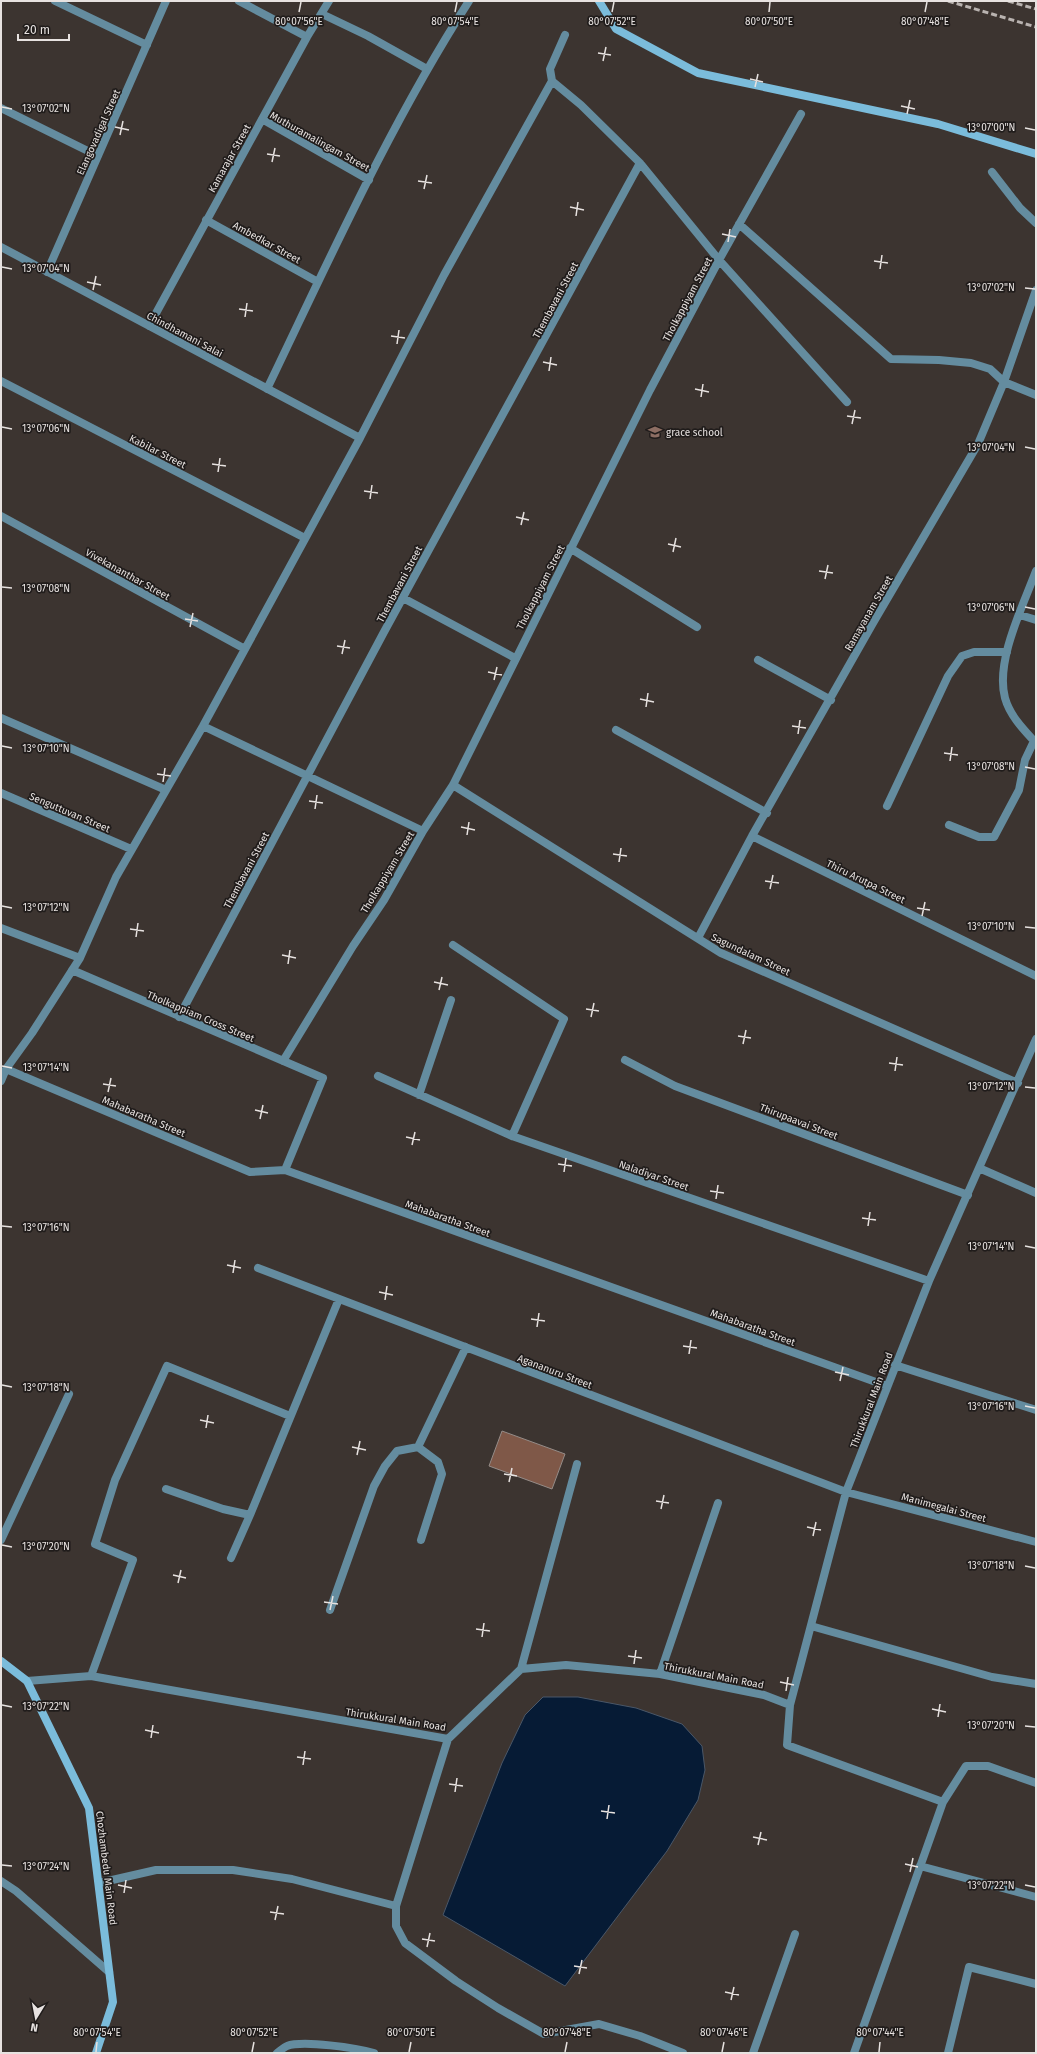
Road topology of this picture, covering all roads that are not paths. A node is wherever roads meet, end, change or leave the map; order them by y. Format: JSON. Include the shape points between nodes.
{"nodes":[{"id":1,"x":55,"y":1,"type":"edge"},
{"id":2,"x":166,"y":1,"type":"edge"},
{"id":3,"x":240,"y":1,"type":"edge"},
{"id":4,"x":329,"y":1,"type":"edge"},
{"id":5,"x":469,"y":1,"type":"edge"},
{"id":6,"x":600,"y":1,"type":"edge"},
{"id":7,"x":322,"y":14,"type":"junction"},
{"id":8,"x":565,"y":35,"type":"dead end"},
{"id":9,"x":307,"y":37,"type":"junction"},
{"id":10,"x":147,"y":45,"type":"junction"},
{"id":11,"x":426,"y":69,"type":"junction"},
{"id":12,"x":552,"y":81,"type":"junction"},
{"id":13,"x":1,"y":108,"type":"edge"},
{"id":14,"x":801,"y":114,"type":"dead end"},
{"id":15,"x":262,"y":119,"type":"junction"},
{"id":16,"x":1034,"y":154,"type":"edge"},
{"id":17,"x":98,"y":156,"type":"junction"},
{"id":18,"x":640,"y":163,"type":"junction"},
{"id":19,"x":992,"y":172,"type":"dead end"},
{"id":20,"x":369,"y":180,"type":"junction"},
{"id":21,"x":206,"y":220,"type":"junction"},
{"id":22,"x":1036,"y":223,"type":"edge"},
{"id":23,"x":739,"y":224,"type":"junction"},
{"id":24,"x":1,"y":247,"type":"edge"},
{"id":25,"x":718,"y":260,"type":"junction"},
{"id":26,"x":47,"y":272,"type":"junction"},
{"id":27,"x":318,"y":282,"type":"junction"},
{"id":28,"x":1036,"y":290,"type":"edge"},
{"id":29,"x":149,"y":326,"type":"junction"},
{"id":30,"x":1,"y":381,"type":"edge"},
{"id":31,"x":1004,"y":382,"type":"junction"},
{"id":32,"x":267,"y":389,"type":"junction"},
{"id":33,"x":1036,"y":395,"type":"edge"},
{"id":34,"x":847,"y":402,"type":"dead end"},
{"id":35,"x":360,"y":438,"type":"junction"},
{"id":36,"x":1,"y":516,"type":"edge"},
{"id":37,"x":305,"y":538,"type":"junction"},
{"id":38,"x":570,"y":548,"type":"junction"},
{"id":39,"x":1036,"y":572,"type":"edge"},
{"id":40,"x":403,"y":598,"type":"junction"},
{"id":41,"x":1020,"y":615,"type":"junction"},
{"id":42,"x":1036,"y":620,"type":"edge"},
{"id":43,"x":697,"y":627,"type":"dead end"},
{"id":44,"x":245,"y":649,"type":"junction"},
{"id":45,"x":1006,"y":652,"type":"junction"},
{"id":46,"x":516,"y":658,"type":"junction"},
{"id":47,"x":758,"y":660,"type":"dead end"},
{"id":48,"x":831,"y":700,"type":"junction"},
{"id":49,"x":1,"y":718,"type":"edge"},
{"id":50,"x":203,"y":726,"type":"junction"},
{"id":51,"x":616,"y":730,"type":"dead end"},
{"id":52,"x":1035,"y":742,"type":"edge"},
{"id":53,"x":307,"y":776,"type":"junction"},
{"id":54,"x":452,"y":785,"type":"junction"},
{"id":55,"x":166,"y":790,"type":"junction"},
{"id":56,"x":1,"y":792,"type":"edge"},
{"id":57,"x":887,"y":806,"type":"dead end"},
{"id":58,"x":767,"y":814,"type":"junction"},
{"id":59,"x":949,"y":825,"type":"dead end"},
{"id":60,"x":423,"y":831,"type":"junction"},
{"id":61,"x":752,"y":836,"type":"junction"},
{"id":62,"x":132,"y":849,"type":"junction"},
{"id":63,"x":1,"y":928,"type":"edge"},
{"id":64,"x":698,"y":938,"type":"junction"},
{"id":65,"x":452,"y":945,"type":"dead end"},
{"id":66,"x":80,"y":958,"type":"junction"},
{"id":67,"x":72,"y":970,"type":"junction"},
{"id":68,"x":1036,"y":976,"type":"edge"},
{"id":69,"x":451,"y":1000,"type":"dead end"},
{"id":70,"x":179,"y":1017,"type":"junction"},
{"id":71,"x":1036,"y":1039,"type":"edge"},
{"id":72,"x":625,"y":1060,"type":"dead end"},
{"id":73,"x":283,"y":1062,"type":"junction"},
{"id":74,"x":6,"y":1069,"type":"junction"},
{"id":75,"x":378,"y":1076,"type":"dead end"},
{"id":76,"x":1,"y":1080,"type":"edge"},
{"id":77,"x":1018,"y":1084,"type":"junction"},
{"id":78,"x":419,"y":1095,"type":"junction"},
{"id":79,"x":512,"y":1136,"type":"junction"},
{"id":80,"x":979,"y":1168,"type":"junction"},
{"id":81,"x":286,"y":1170,"type":"junction"},
{"id":82,"x":1036,"y":1193,"type":"edge"},
{"id":83,"x":968,"y":1196,"type":"junction"},
{"id":84,"x":258,"y":1268,"type":"dead end"},
{"id":85,"x":928,"y":1281,"type":"junction"},
{"id":86,"x":339,"y":1300,"type":"junction"},
{"id":87,"x":466,"y":1347,"type":"junction"},
{"id":88,"x":895,"y":1365,"type":"junction"},
{"id":89,"x":887,"y":1386,"type":"junction"},
{"id":90,"x":69,"y":1394,"type":"dead end"},
{"id":91,"x":1036,"y":1410,"type":"edge"},
{"id":92,"x":290,"y":1416,"type":"junction"},
{"id":93,"x":418,"y":1447,"type":"junction"},
{"id":94,"x":577,"y":1464,"type":"dead end"},
{"id":95,"x":166,"y":1489,"type":"dead end"},
{"id":96,"x":846,"y":1492,"type":"junction"},
{"id":97,"x":718,"y":1502,"type":"dead end"},
{"id":98,"x":250,"y":1515,"type":"junction"},
{"id":99,"x":1,"y":1540,"type":"edge"},
{"id":100,"x":421,"y":1540,"type":"dead end"},
{"id":101,"x":1036,"y":1542,"type":"edge"},
{"id":102,"x":231,"y":1558,"type":"dead end"},
{"id":103,"x":330,"y":1610,"type":"dead end"},
{"id":104,"x":811,"y":1626,"type":"junction"},
{"id":105,"x":1,"y":1661,"type":"edge"},
{"id":106,"x":521,"y":1668,"type":"junction"},
{"id":107,"x":660,"y":1674,"type":"junction"},
{"id":108,"x":90,"y":1676,"type":"junction"},
{"id":109,"x":27,"y":1681,"type":"junction"},
{"id":110,"x":1036,"y":1684,"type":"edge"},
{"id":111,"x":790,"y":1705,"type":"junction"},
{"id":112,"x":448,"y":1738,"type":"junction"},
{"id":113,"x":1036,"y":1783,"type":"edge"},
{"id":114,"x":943,"y":1802,"type":"junction"},
{"id":115,"x":920,"y":1866,"type":"junction"},
{"id":116,"x":1,"y":1881,"type":"edge"},
{"id":117,"x":98,"y":1883,"type":"junction"},
{"id":118,"x":1036,"y":1897,"type":"edge"},
{"id":119,"x":396,"y":1906,"type":"junction"},
{"id":120,"x":795,"y":1934,"type":"dead end"},
{"id":121,"x":109,"y":1972,"type":"junction"},
{"id":122,"x":1036,"y":1984,"type":"edge"},
{"id":123,"x":96,"y":2053,"type":"edge"},
{"id":124,"x":277,"y":2053,"type":"edge"},
{"id":125,"x":374,"y":2053,"type":"edge"},
{"id":126,"x":683,"y":2053,"type":"edge"},
{"id":127,"x":753,"y":2053,"type":"edge"},
{"id":128,"x":854,"y":2053,"type":"edge"},
{"id":129,"x":948,"y":2053,"type":"edge"}],
"edges":[{"from":1,"to":10,"type":"street"},
{"from":2,"to":10,"type":"street","name":"Elangovadigal Street"},
{"from":3,"to":9,"type":"street"},
{"from":4,"to":7,"type":"street","name":"Kamarajar Street"},
{"from":5,"to":11,"type":"street"},
{"from":6,"to":16,"type":"street","via":[[616,29],[698,73],[938,124]]},
{"from":7,"to":9,"type":"street","name":"Kamarajar Street"},
{"from":7,"to":11,"type":"street","via":[[368,36]]},
{"from":8,"to":12,"type":"street","via":[[550,69]]},
{"from":9,"to":15,"type":"street","name":"Kamarajar Street"},
{"from":10,"to":17,"type":"street","name":"Elangovadigal Street"},
{"from":11,"to":20,"type":"street"},
{"from":12,"to":18,"type":"street","via":[[581,105]]},
{"from":12,"to":35,"type":"street","via":[[444,275]]},
{"from":13,"to":17,"type":"street"},
{"from":14,"to":23,"type":"street","name":"Tholkappiyam Street"},
{"from":15,"to":20,"type":"street","name":"Muthuramalingam Street"},
{"from":15,"to":21,"type":"street","name":"Kamarajar Street"},
{"from":17,"to":26,"type":"street","name":"Elangovadigal Street"},
{"from":18,"to":25,"type":"street"},
{"from":18,"to":40,"type":"street","name":"Thembavani Street"},
{"from":19,"to":22,"type":"street","via":[[1020,208]]},
{"from":20,"to":27,"type":"street"},
{"from":21,"to":27,"type":"street","name":"Ambedkar Street"},
{"from":21,"to":29,"type":"street","name":"Kamarajar Street"},
{"from":23,"to":25,"type":"street","name":"Tholkappiyam Street"},
{"from":23,"to":31,"type":"street","via":[[891,360],[971,363],[990,369]]},
{"from":24,"to":26,"type":"street","name":"Chindhamani Salai"},
{"from":25,"to":34,"type":"street"},
{"from":25,"to":38,"type":"street","name":"Tholkappiyam Street"},
{"from":26,"to":29,"type":"street","name":"Chindhamani Salai"},
{"from":27,"to":32,"type":"street"},
{"from":28,"to":31,"type":"street","name":"Ramayanam Street"},
{"from":29,"to":32,"type":"street","name":"Chindhamani Salai"},
{"from":30,"to":37,"type":"street","name":"Kabilar Street"},
{"from":31,"to":33,"type":"street"},
{"from":31,"to":48,"type":"street","name":"Ramayanam Street","via":[[978,444]]},
{"from":32,"to":35,"type":"street","name":"Chindhamani Salai"},
{"from":35,"to":37,"type":"street"},
{"from":36,"to":44,"type":"street","name":"Vivekananthar Street"},
{"from":37,"to":44,"type":"street"},
{"from":38,"to":43,"type":"street"},
{"from":38,"to":46,"type":"street","name":"Tholkappiyam Street"},
{"from":39,"to":41,"type":"street"},
{"from":40,"to":46,"type":"street"},
{"from":40,"to":53,"type":"street","name":"Thembavani Street"},
{"from":41,"to":42,"type":"street"},
{"from":41,"to":45,"type":"street"},
{"from":44,"to":50,"type":"street"},
{"from":45,"to":52,"type":"street","via":[[1003,675],[1005,698],[1015,719]]},
{"from":45,"to":57,"type":"street","via":[[974,652],[962,656],[948,676]]},
{"from":46,"to":54,"type":"street","name":"Tholkappiyam Street"},
{"from":47,"to":48,"type":"street"},
{"from":48,"to":58,"type":"street","name":"Ramayanam Street"},
{"from":49,"to":55,"type":"street"},
{"from":50,"to":53,"type":"street"},
{"from":50,"to":55,"type":"street"},
{"from":51,"to":58,"type":"street"},
{"from":52,"to":59,"type":"street","via":[[1025,760],[1018,790],[994,837],[979,837]]},
{"from":53,"to":60,"type":"street"},
{"from":53,"to":70,"type":"street","name":"Thembavani Street"},
{"from":54,"to":60,"type":"street","name":"Tholkappiyam Street"},
{"from":54,"to":64,"type":"street","name":"Sagundalam Street"},
{"from":55,"to":62,"type":"street"},
{"from":56,"to":62,"type":"street","name":"Senguttuvan Street"},
{"from":58,"to":61,"type":"street","name":"Ramayanam Street"},
{"from":60,"to":73,"type":"street","name":"Tholkappiyam Street","via":[[384,900]]},
{"from":61,"to":64,"type":"street","name":"Ramayanam Street"},
{"from":61,"to":68,"type":"street","name":"Thiru Arutpa Street"},
{"from":62,"to":66,"type":"street","via":[[116,876]]},
{"from":63,"to":66,"type":"street"},
{"from":64,"to":77,"type":"street","name":"Sagundalam Street","via":[[721,953]]},
{"from":65,"to":79,"type":"street","via":[[564,1019]]},
{"from":66,"to":67,"type":"street"},
{"from":67,"to":70,"type":"street","name":"Tholkappiam Cross Street"},
{"from":67,"to":74,"type":"street"},
{"from":69,"to":78,"type":"street"},
{"from":70,"to":73,"type":"street","name":"Tholkappiam Cross Street"},
{"from":71,"to":77,"type":"street","name":"Thirukkural Main Road"},
{"from":72,"to":83,"type":"street","name":"Thirupaavai Street","via":[[675,1086]]},
{"from":73,"to":81,"type":"street","name":"Tholkappiam Cross Street","via":[[323,1078]]},
{"from":74,"to":76,"type":"street"},
{"from":74,"to":81,"type":"street","name":"Mahabaratha Street","via":[[250,1172]]},
{"from":75,"to":78,"type":"street","name":"Naladiyar Street"},
{"from":77,"to":80,"type":"street","name":"Thirukkural Main Road"},
{"from":78,"to":79,"type":"street","name":"Naladiyar Street"},
{"from":79,"to":85,"type":"street","name":"Naladiyar Street"},
{"from":80,"to":82,"type":"street"},
{"from":80,"to":83,"type":"street","name":"Thirukkural Main Road"},
{"from":81,"to":89,"type":"street","name":"Mahabaratha Street"},
{"from":83,"to":85,"type":"street","name":"Thirukkural Main Road"},
{"from":84,"to":86,"type":"street","name":"Agananuru Street"},
{"from":85,"to":88,"type":"street","name":"Thirukkural Main Road"},
{"from":86,"to":87,"type":"street","name":"Agananuru Street"},
{"from":86,"to":92,"type":"street"},
{"from":87,"to":93,"type":"street"},
{"from":87,"to":96,"type":"street","name":"Agananuru Street"},
{"from":88,"to":89,"type":"street","name":"Thirukkural Main Road"},
{"from":88,"to":91,"type":"street"},
{"from":89,"to":96,"type":"street","name":"Thirukkural Main Road"},
{"from":90,"to":99,"type":"street"},
{"from":92,"to":98,"type":"street"},
{"from":92,"to":108,"type":"street","via":[[167,1366],[115,1480],[95,1544],[133,1560]]},
{"from":93,"to":100,"type":"street","via":[[438,1462],[442,1474]]},
{"from":93,"to":103,"type":"street","via":[[398,1451],[384,1466],[374,1486]]},
{"from":94,"to":106,"type":"street"},
{"from":95,"to":98,"type":"street","via":[[223,1509]]},
{"from":96,"to":101,"type":"street","name":"Manimegalai Street"},
{"from":96,"to":104,"type":"street","name":"Thirukkural Main Road"},
{"from":97,"to":107,"type":"street"},
{"from":98,"to":102,"type":"street"},
{"from":104,"to":110,"type":"street","via":[[992,1676]]},
{"from":104,"to":111,"type":"street","name":"Thirukkural Main Road"},
{"from":105,"to":109,"type":"street","name":"Chozhambedu Main Road"},
{"from":106,"to":107,"type":"street","name":"Thirukkural Main Road","via":[[566,1665]]},
{"from":106,"to":112,"type":"street","name":"Thirukkural Main Road"},
{"from":107,"to":111,"type":"street","name":"Thirukkural Main Road","via":[[764,1695]]},
{"from":108,"to":109,"type":"street","name":"Thirukkural Main Road"},
{"from":108,"to":112,"type":"street","name":"Thirukkural Main Road"},
{"from":109,"to":117,"type":"street","name":"Chozhambedu Main Road","via":[[89,1808]]},
{"from":111,"to":114,"type":"street","via":[[787,1745]]},
{"from":112,"to":119,"type":"street"},
{"from":113,"to":114,"type":"street","via":[[988,1766],[966,1766]]},
{"from":114,"to":115,"type":"street"},
{"from":115,"to":118,"type":"street"},
{"from":115,"to":128,"type":"street"},
{"from":116,"to":121,"type":"street","via":[[16,1891]]},
{"from":117,"to":119,"type":"street","via":[[156,1870],[233,1870],[292,1879]]},
{"from":117,"to":121,"type":"street","name":"Chozhambedu Main Road"},
{"from":119,"to":126,"type":"street","via":[[396,1926],[405,1943],[456,1981],[544,2034],[599,2024],[640,2036]]},
{"from":120,"to":127,"type":"street"},
{"from":121,"to":123,"type":"street","name":"Chozhambedu Main Road","via":[[113,2002]]},
{"from":122,"to":129,"type":"street","via":[[970,1966]]},
{"from":124,"to":125,"type":"street","via":[[288,2046],[315,2044],[356,2048]]}]}
